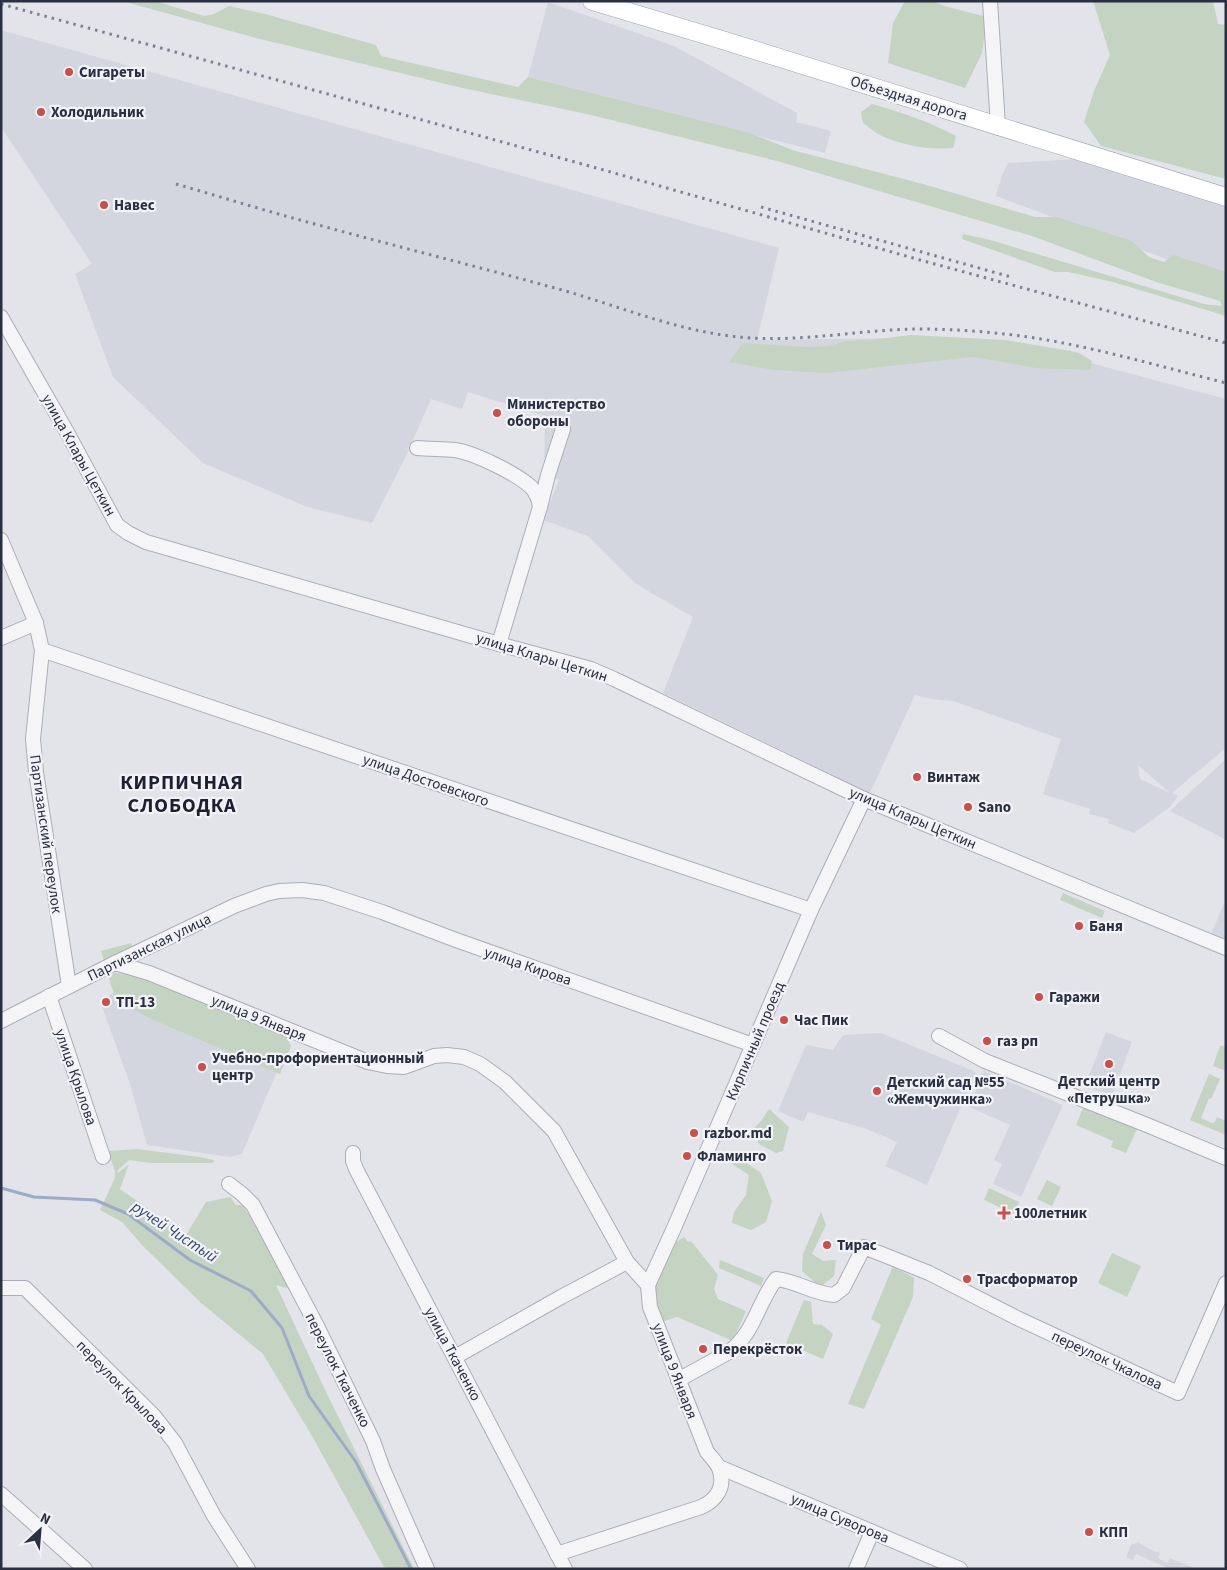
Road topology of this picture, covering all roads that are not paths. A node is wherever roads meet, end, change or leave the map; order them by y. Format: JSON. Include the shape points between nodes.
{"nodes":[{"id":1,"x":592,"y":1,"type":"edge"},
{"id":2,"x":990,"y":1,"type":"edge"},
{"id":3,"x":998,"y":126,"type":"junction"},
{"id":4,"x":1226,"y":197,"type":"edge"},
{"id":5,"x":1,"y":317,"type":"edge"},
{"id":6,"x":563,"y":429,"type":"dead end"},
{"id":7,"x":417,"y":448,"type":"dead end"},
{"id":8,"x":540,"y":508,"type":"junction"},
{"id":9,"x":1,"y":540,"type":"edge"},
{"id":10,"x":36,"y":623,"type":"junction"},
{"id":11,"x":1,"y":638,"type":"edge"},
{"id":12,"x":499,"y":644,"type":"junction"},
{"id":13,"x":42,"y":650,"type":"junction"},
{"id":14,"x":864,"y":799,"type":"junction"},
{"id":15,"x":302,"y":890,"type":"joint"},
{"id":16,"x":811,"y":910,"type":"junction"},
{"id":17,"x":1226,"y":948,"type":"edge"},
{"id":18,"x":115,"y":963,"type":"junction"},
{"id":19,"x":69,"y":986,"type":"junction"},
{"id":20,"x":49,"y":996,"type":"junction"},
{"id":21,"x":3,"y":1016,"type":"edge"},
{"id":22,"x":939,"y":1036,"type":"dead end"},
{"id":23,"x":753,"y":1044,"type":"junction"},
{"id":24,"x":352,"y":1153,"type":"dead end"},
{"id":25,"x":103,"y":1158,"type":"dead end"},
{"id":26,"x":1226,"y":1158,"type":"edge"},
{"id":27,"x":229,"y":1184,"type":"dead end"},
{"id":28,"x":627,"y":1262,"type":"junction"},
{"id":29,"x":1226,"y":1283,"type":"edge"},
{"id":30,"x":648,"y":1285,"type":"junction"},
{"id":31,"x":1,"y":1288,"type":"edge"},
{"id":32,"x":455,"y":1357,"type":"junction"},
{"id":33,"x":678,"y":1380,"type":"junction"},
{"id":34,"x":719,"y":1467,"type":"junction"},
{"id":35,"x":1,"y":1494,"type":"edge"},
{"id":36,"x":872,"y":1532,"type":"junction"},
{"id":37,"x":557,"y":1554,"type":"junction"},
{"id":38,"x":85,"y":1569,"type":"edge"},
{"id":39,"x":248,"y":1569,"type":"edge"},
{"id":40,"x":427,"y":1569,"type":"edge"},
{"id":41,"x":565,"y":1569,"type":"edge"},
{"id":42,"x":856,"y":1569,"type":"edge"},
{"id":43,"x":960,"y":1569,"type":"edge"}],
"edges":[{"from":1,"to":3,"type":"main road","name":"Объездная дорога"},
{"from":2,"to":3,"type":"street"},
{"from":3,"to":4,"type":"main road","name":"Объездная дорога"},
{"from":5,"to":12,"type":"street","name":"улица Клары Цеткин","via":[[117,524],[128,533],[146,542]]},
{"from":6,"to":8,"type":"street"},
{"from":7,"to":8,"type":"street","via":[[457,450],[485,460],[532,488]]},
{"from":8,"to":12,"type":"street"},
{"from":9,"to":10,"type":"street","name":"Партизанский переулок"},
{"from":10,"to":11,"type":"street"},
{"from":10,"to":13,"type":"street","name":"Партизанский переулок"},
{"from":12,"to":14,"type":"street","name":"улица Клары Цеткин","via":[[591,669]]},
{"from":13,"to":16,"type":"street","name":"улица Достоевского"},
{"from":13,"to":19,"type":"street","name":"Партизанский переулок","via":[[33,739]]},
{"from":14,"to":16,"type":"street","name":"Кирпичный проезд"},
{"from":14,"to":17,"type":"street","name":"улица Клары Цеткин"},
{"from":15,"to":18,"type":"street","name":"Партизанская улица","via":[[266,894],[234,906]]},
{"from":15,"to":23,"type":"street","name":"улица Кирова","via":[[324,893],[382,912]]},
{"from":16,"to":23,"type":"street","name":"Кирпичный проезд"},
{"from":18,"to":19,"type":"street","name":"Партизанская улица"},
{"from":18,"to":28,"type":"street","name":"улица 9 Января","via":[[149,973],[368,1062],[404,1066],[447,1055],[464,1056],[480,1064],[505,1082],[554,1131]]},
{"from":19,"to":20,"type":"street","name":"Партизанская улица"},
{"from":20,"to":21,"type":"street","name":"Партизанская улица"},
{"from":20,"to":25,"type":"street","name":"улица Крылова"},
{"from":22,"to":26,"type":"street","via":[[984,1061]]},
{"from":23,"to":30,"type":"street","name":"Кирпичный проезд"},
{"from":24,"to":32,"type":"street","name":"улица Ткаченко","via":[[352,1162]]},
{"from":27,"to":40,"type":"street","name":"переулок Ткаченко","via":[[253,1205],[317,1326],[373,1441]]},
{"from":28,"to":30,"type":"street","name":"улица 9 Января"},
{"from":28,"to":32,"type":"street"},
{"from":29,"to":33,"type":"street","name":"переулок Чкалова","via":[[1178,1393],[1016,1318],[929,1273],[864,1246],[843,1288],[834,1295],[776,1279],[767,1291],[748,1334],[729,1352]]},
{"from":30,"to":33,"type":"street","name":"улица 9 Января","via":[[650,1307]]},
{"from":31,"to":39,"type":"street","name":"переулок Крылова","via":[[25,1288],[154,1416],[175,1443],[214,1516]]},
{"from":32,"to":37,"type":"street","name":"улица Ткаченко"},
{"from":33,"to":34,"type":"street","name":"улица 9 Января","via":[[707,1452]]},
{"from":34,"to":36,"type":"street","name":"улица Суворова"},
{"from":34,"to":37,"type":"street","name":"улица 9 Января","via":[[722,1483],[711,1502]]},
{"from":35,"to":38,"type":"street"},
{"from":36,"to":42,"type":"street"},
{"from":36,"to":43,"type":"street","name":"улица Суворова"},
{"from":37,"to":41,"type":"street","name":"улица Ткаченко"}]}
